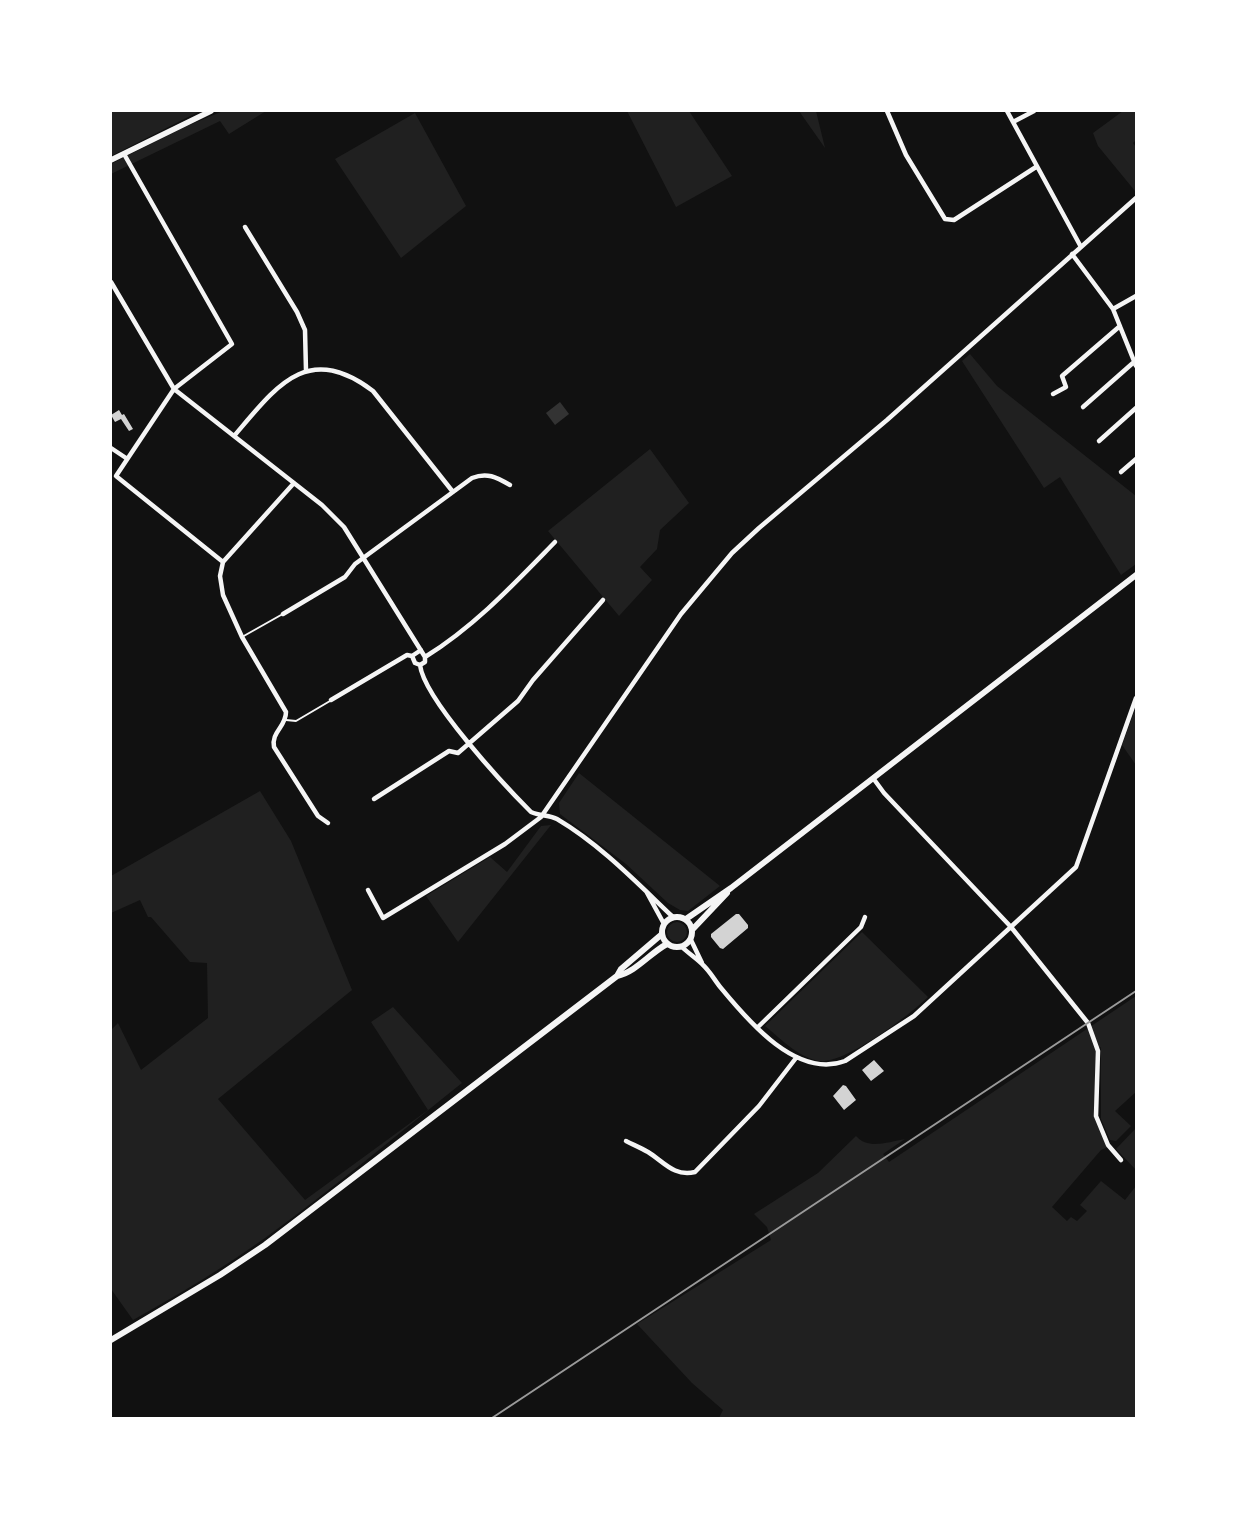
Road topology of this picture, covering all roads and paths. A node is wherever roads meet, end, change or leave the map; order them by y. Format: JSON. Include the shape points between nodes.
{"nodes":[{"id":1,"x":211,"y":111,"type":"edge"},
{"id":2,"x":887,"y":111,"type":"edge"},
{"id":3,"x":1007,"y":111,"type":"edge"},
{"id":4,"x":1034,"y":111,"type":"edge"},
{"id":5,"x":1013,"y":122,"type":"junction"},
{"id":6,"x":124,"y":154,"type":"junction"},
{"id":7,"x":111,"y":160,"type":"edge"},
{"id":8,"x":1036,"y":167,"type":"junction"},
{"id":9,"x":1136,"y":198,"type":"edge"},
{"id":10,"x":245,"y":228,"type":"dead end"},
{"id":11,"x":1081,"y":247,"type":"junction"},
{"id":12,"x":1072,"y":254,"type":"junction"},
{"id":13,"x":111,"y":282,"type":"edge"},
{"id":14,"x":1136,"y":296,"type":"edge"},
{"id":15,"x":1113,"y":309,"type":"junction"},
{"id":16,"x":1120,"y":326,"type":"junction"},
{"id":17,"x":1135,"y":364,"type":"edge"},
{"id":18,"x":306,"y":371,"type":"junction"},
{"id":19,"x":174,"y":389,"type":"junction"},
{"id":20,"x":1053,"y":394,"type":"dead end"},
{"id":21,"x":1082,"y":407,"type":"dead end"},
{"id":22,"x":1136,"y":408,"type":"edge"},
{"id":23,"x":234,"y":436,"type":"junction"},
{"id":24,"x":1099,"y":441,"type":"dead end"},
{"id":25,"x":111,"y":448,"type":"edge"},
{"id":26,"x":126,"y":458,"type":"junction"},
{"id":27,"x":1136,"y":459,"type":"edge"},
{"id":28,"x":1121,"y":472,"type":"dead end"},
{"id":29,"x":294,"y":483,"type":"junction"},
{"id":30,"x":510,"y":485,"type":"dead end"},
{"id":31,"x":453,"y":492,"type":"junction"},
{"id":32,"x":555,"y":542,"type":"dead end"},
{"id":33,"x":364,"y":558,"type":"junction"},
{"id":34,"x":223,"y":562,"type":"junction"},
{"id":35,"x":1136,"y":575,"type":"edge"},
{"id":36,"x":603,"y":600,"type":"dead end"},
{"id":37,"x":283,"y":614,"type":"joint"},
{"id":38,"x":242,"y":637,"type":"junction"},
{"id":39,"x":421,"y":650,"type":"junction"},
{"id":40,"x":412,"y":656,"type":"junction"},
{"id":41,"x":425,"y":657,"type":"junction"},
{"id":42,"x":420,"y":665,"type":"junction"},
{"id":43,"x":1136,"y":698,"type":"edge"},
{"id":44,"x":331,"y":700,"type":"joint"},
{"id":45,"x":286,"y":720,"type":"junction"},
{"id":46,"x":470,"y":745,"type":"junction"},
{"id":47,"x":873,"y":778,"type":"junction"},
{"id":48,"x":374,"y":799,"type":"dead end"},
{"id":49,"x":542,"y":817,"type":"junction"},
{"id":50,"x":328,"y":823,"type":"dead end"},
{"id":51,"x":731,"y":888,"type":"junction"},
{"id":52,"x":368,"y":890,"type":"dead end"},
{"id":53,"x":645,"y":890,"type":"junction"},
{"id":54,"x":673,"y":917,"type":"junction"},
{"id":55,"x":865,"y":917,"type":"dead end"},
{"id":56,"x":686,"y":919,"type":"junction"},
{"id":57,"x":664,"y":924,"type":"junction"},
{"id":58,"x":1011,"y":926,"type":"junction"},
{"id":59,"x":692,"y":930,"type":"junction"},
{"id":60,"x":662,"y":934,"type":"junction"},
{"id":61,"x":691,"y":940,"type":"junction"},
{"id":62,"x":667,"y":944,"type":"junction"},
{"id":63,"x":682,"y":947,"type":"junction"},
{"id":64,"x":702,"y":964,"type":"junction"},
{"id":65,"x":617,"y":976,"type":"junction"},
{"id":66,"x":758,"y":1027,"type":"junction"},
{"id":67,"x":796,"y":1058,"type":"junction"},
{"id":68,"x":626,"y":1141,"type":"dead end"},
{"id":69,"x":1121,"y":1160,"type":"dead end"},
{"id":70,"x":111,"y":1340,"type":"edge"}],
"edges":[{"from":1,"to":6,"type":"street"},
{"from":2,"to":8,"type":"street","via":[[906,155],[945,220],[954,220]]},
{"from":3,"to":5,"type":"street"},
{"from":4,"to":5,"type":"street"},
{"from":5,"to":8,"type":"street"},
{"from":6,"to":7,"type":"street"},
{"from":6,"to":19,"type":"street","via":[[232,344]]},
{"from":8,"to":11,"type":"street"},
{"from":9,"to":11,"type":"street"},
{"from":10,"to":18,"type":"street","via":[[305,330]]},
{"from":11,"to":12,"type":"street"},
{"from":12,"to":15,"type":"street"},
{"from":12,"to":49,"type":"street","via":[[732,553],[681,614]]},
{"from":13,"to":19,"type":"street"},
{"from":14,"to":15,"type":"street"},
{"from":15,"to":16,"type":"street"},
{"from":16,"to":17,"type":"street"},
{"from":16,"to":20,"type":"street","via":[[1062,376],[1066,387]]},
{"from":17,"to":21,"type":"street"},
{"from":18,"to":23,"type":"street","via":[[272,392]]},
{"from":18,"to":31,"type":"street","via":[[345,373],[373,391]]},
{"from":19,"to":23,"type":"street"},
{"from":19,"to":26,"type":"street"},
{"from":22,"to":24,"type":"street"},
{"from":23,"to":29,"type":"street"},
{"from":25,"to":26,"type":"street"},
{"from":26,"to":34,"type":"street","via":[[116,476]]},
{"from":27,"to":28,"type":"street"},
{"from":29,"to":33,"type":"street","via":[[335,516]]},
{"from":29,"to":34,"type":"street"},
{"from":30,"to":31,"type":"street","via":[[482,474]]},
{"from":31,"to":33,"type":"street"},
{"from":32,"to":41,"type":"street","via":[[455,638]]},
{"from":33,"to":37,"type":"street","via":[[345,578]]},
{"from":33,"to":39,"type":"street"},
{"from":34,"to":38,"type":"street","via":[[221,590]]},
{"from":35,"to":47,"type":"main road"},
{"from":36,"to":46,"type":"street","via":[[518,701]]},
{"from":37,"to":38,"type":"lane"},
{"from":38,"to":45,"type":"street","via":[[286,712]]},
{"from":39,"to":40,"type":"street"},
{"from":39,"to":41,"type":"street"},
{"from":40,"to":42,"type":"street"},
{"from":40,"to":44,"type":"street","via":[[407,655]]},
{"from":41,"to":42,"type":"street"},
{"from":42,"to":46,"type":"street","via":[[423,678],[438,702]]},
{"from":43,"to":58,"type":"street","via":[[1076,867]]},
{"from":44,"to":45,"type":"lane","via":[[296,721]]},
{"from":45,"to":50,"type":"street","via":[[275,734],[274,747],[318,816]]},
{"from":46,"to":48,"type":"street","via":[[458,754],[449,751]]},
{"from":46,"to":49,"type":"street","via":[[521,802]]},
{"from":47,"to":51,"type":"main road"},
{"from":47,"to":58,"type":"street"},
{"from":49,"to":52,"type":"street","via":[[505,844],[383,918]]},
{"from":49,"to":53,"type":"street","via":[[555,818],[573,830]]},
{"from":51,"to":56,"type":"main road"},
{"from":51,"to":59,"type":"main road"},
{"from":53,"to":54,"type":"street"},
{"from":53,"to":57,"type":"street"},
{"from":54,"to":56,"type":"main road"},
{"from":54,"to":57,"type":"main road"},
{"from":55,"to":66,"type":"street","via":[[861,927]]},
{"from":56,"to":59,"type":"main road"},
{"from":57,"to":60,"type":"main road"},
{"from":58,"to":67,"type":"street","via":[[914,1016],[845,1061],[822,1066]]},
{"from":58,"to":69,"type":"street","via":[[1092,1031],[1099,1060],[1096,1116],[1108,1145]]},
{"from":59,"to":61,"type":"main road"},
{"from":60,"to":62,"type":"main road"},
{"from":60,"to":65,"type":"main road","via":[[621,968]]},
{"from":61,"to":63,"type":"main road"},
{"from":61,"to":64,"type":"street"},
{"from":62,"to":63,"type":"main road"},
{"from":62,"to":65,"type":"main road","via":[[625,974]]},
{"from":63,"to":64,"type":"street"},
{"from":64,"to":66,"type":"street"},
{"from":65,"to":70,"type":"main road","via":[[266,1245]]},
{"from":66,"to":67,"type":"street"},
{"from":67,"to":68,"type":"street","via":[[759,1106],[695,1172],[673,1171],[650,1153]]}]}
